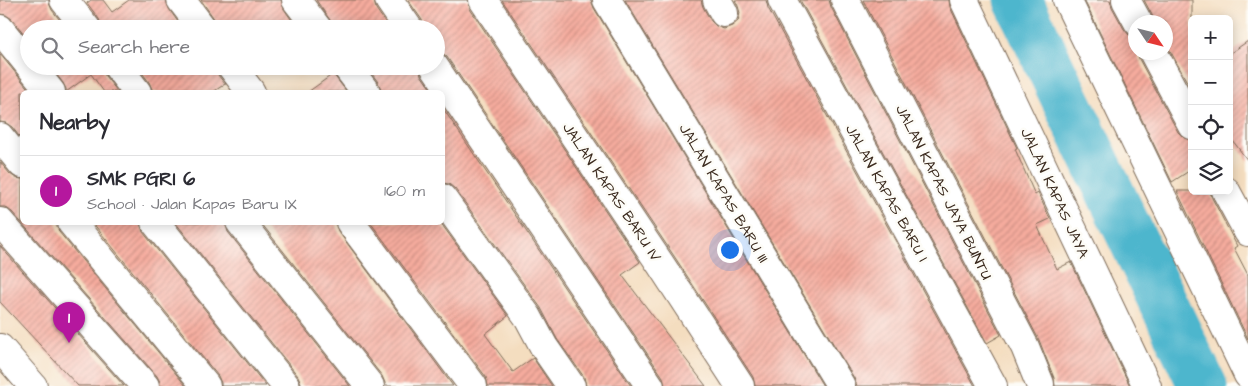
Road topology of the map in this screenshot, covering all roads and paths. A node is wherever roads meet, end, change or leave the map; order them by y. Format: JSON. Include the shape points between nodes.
{"nodes":[{"id":1,"x":64,"y":0,"type":"edge"},
{"id":2,"x":181,"y":0,"type":"edge"},
{"id":3,"x":296,"y":0,"type":"edge"},
{"id":4,"x":389,"y":0,"type":"edge"},
{"id":5,"x":482,"y":0,"type":"edge"},
{"id":6,"x":606,"y":0,"type":"edge"},
{"id":7,"x":782,"y":0,"type":"edge"},
{"id":8,"x":845,"y":0,"type":"edge"},
{"id":9,"x":964,"y":0,"type":"edge"},
{"id":10,"x":1067,"y":0,"type":"edge"},
{"id":11,"x":1126,"y":0,"type":"edge"},
{"id":12,"x":1134,"y":15,"type":"edge"},
{"id":13,"x":80,"y":20,"type":"edge"},
{"id":14,"x":196,"y":20,"type":"edge"},
{"id":15,"x":311,"y":20,"type":"edge"},
{"id":16,"x":403,"y":20,"type":"edge"},
{"id":17,"x":0,"y":29,"type":"edge"},
{"id":18,"x":20,"y":54,"type":"edge"},
{"id":19,"x":1158,"y":60,"type":"edge"},
{"id":20,"x":37,"y":75,"type":"edge"},
{"id":21,"x":123,"y":75,"type":"edge"},
{"id":22,"x":238,"y":75,"type":"edge"},
{"id":23,"x":353,"y":75,"type":"edge"},
{"id":24,"x":440,"y":75,"type":"edge"},
{"id":25,"x":49,"y":90,"type":"edge"},
{"id":26,"x":135,"y":90,"type":"edge"},
{"id":27,"x":249,"y":90,"type":"edge"},
{"id":28,"x":364,"y":90,"type":"edge"},
{"id":29,"x":1188,"y":117,"type":"edge"},
{"id":30,"x":0,"y":137,"type":"edge"},
{"id":31,"x":20,"y":162,"type":"edge"},
{"id":32,"x":1228,"y":195,"type":"edge"},
{"id":33,"x":445,"y":202,"type":"edge"},
{"id":34,"x":0,"y":222,"type":"edge"},
{"id":35,"x":73,"y":225,"type":"edge"},
{"id":36,"x":157,"y":225,"type":"edge"},
{"id":37,"x":242,"y":225,"type":"edge"},
{"id":38,"x":352,"y":225,"type":"edge"},
{"id":39,"x":1248,"y":232,"type":"edge"},
{"id":40,"x":0,"y":348,"type":"edge"},
{"id":41,"x":1248,"y":374,"type":"edge"},
{"id":42,"x":1040,"y":384,"type":"dead end"},
{"id":43,"x":33,"y":386,"type":"edge"},
{"id":44,"x":145,"y":386,"type":"edge"},
{"id":45,"x":206,"y":386,"type":"edge"},
{"id":46,"x":286,"y":386,"type":"edge"},
{"id":47,"x":370,"y":386,"type":"edge"},
{"id":48,"x":473,"y":386,"type":"edge"},
{"id":49,"x":571,"y":386,"type":"edge"},
{"id":50,"x":650,"y":386,"type":"edge"},
{"id":51,"x":740,"y":386,"type":"edge"},
{"id":52,"x":841,"y":386,"type":"edge"},
{"id":53,"x":993,"y":386,"type":"edge"},
{"id":54,"x":1147,"y":386,"type":"edge"}],
"edges":[{"from":1,"to":13,"type":"street"},
{"from":2,"to":14,"type":"street"},
{"from":3,"to":15,"type":"street"},
{"from":4,"to":16,"type":"street"},
{"from":5,"to":51,"type":"street","name":"JALAN KAPAS BARU IV"},
{"from":6,"to":52,"type":"street","name":"JALAN KAPAS BARU III"},
{"from":7,"to":53,"type":"street","name":"JALAN KAPAS BARU I"},
{"from":8,"to":42,"type":"street","name":"JALAN KAPAS JAYA BUNTU"},
{"from":9,"to":54,"type":"street","name":"JALAN KAPAS JAYA"},
{"from":10,"to":41,"type":"street"},
{"from":11,"to":12,"type":"street"},
{"from":17,"to":18,"type":"street"},
{"from":19,"to":29,"type":"street"},
{"from":20,"to":25,"type":"street"},
{"from":21,"to":26,"type":"street"},
{"from":22,"to":27,"type":"street"},
{"from":23,"to":28,"type":"street"},
{"from":24,"to":50,"type":"street"},
{"from":30,"to":31,"type":"street"},
{"from":32,"to":39,"type":"street"},
{"from":33,"to":49,"type":"street","via":[[528,317]]},
{"from":34,"to":44,"type":"street"},
{"from":35,"to":45,"type":"street"},
{"from":36,"to":46,"type":"street"},
{"from":37,"to":47,"type":"street"},
{"from":38,"to":48,"type":"street"},
{"from":40,"to":43,"type":"street"}]}
